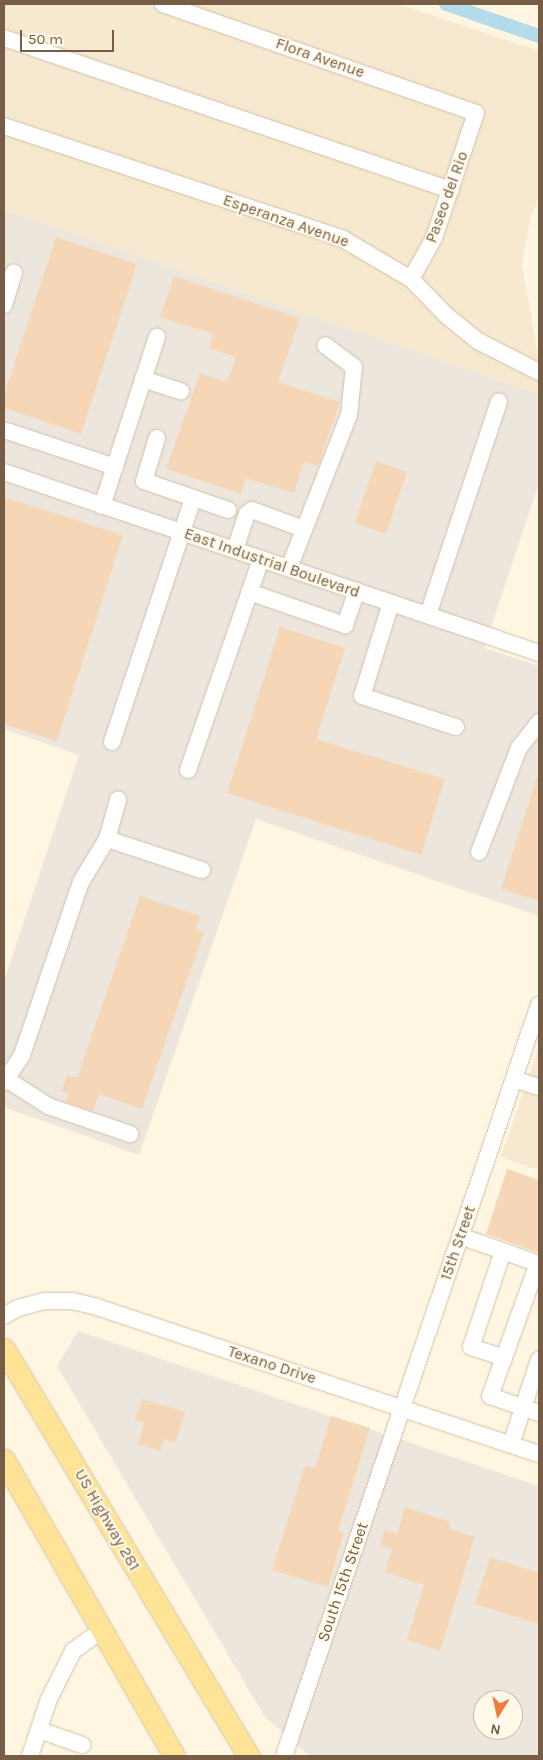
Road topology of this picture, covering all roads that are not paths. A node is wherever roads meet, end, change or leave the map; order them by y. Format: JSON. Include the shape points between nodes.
{"nodes":[{"id":1,"x":163,"y":4,"type":"edge"},
{"id":2,"x":4,"y":38,"type":"edge"},
{"id":3,"x":476,"y":113,"type":"joint"},
{"id":4,"x":4,"y":126,"type":"edge"},
{"id":5,"x":451,"y":190,"type":"junction"},
{"id":6,"x":14,"y":272,"type":"dead end"},
{"id":7,"x":411,"y":279,"type":"junction"},
{"id":8,"x":4,"y":305,"type":"edge"},
{"id":9,"x":157,"y":337,"type":"dead end"},
{"id":10,"x":325,"y":345,"type":"dead end"},
{"id":11,"x":539,"y":372,"type":"edge"},
{"id":12,"x":143,"y":379,"type":"junction"},
{"id":13,"x":181,"y":391,"type":"dead end"},
{"id":14,"x":499,"y":402,"type":"dead end"},
{"id":15,"x":7,"y":431,"type":"dead end"},
{"id":16,"x":157,"y":438,"type":"dead end"},
{"id":17,"x":115,"y":467,"type":"junction"},
{"id":18,"x":4,"y":472,"type":"edge"},
{"id":19,"x":193,"y":498,"type":"junction"},
{"id":20,"x":102,"y":506,"type":"junction"},
{"id":21,"x":228,"y":510,"type":"dead end"},
{"id":22,"x":304,"y":529,"type":"junction"},
{"id":23,"x":182,"y":532,"type":"junction"},
{"id":24,"x":234,"y":550,"type":"junction"},
{"id":25,"x":261,"y":559,"type":"junction"},
{"id":26,"x":289,"y":568,"type":"junction"},
{"id":27,"x":357,"y":591,"type":"junction"},
{"id":28,"x":249,"y":592,"type":"junction"},
{"id":29,"x":391,"y":603,"type":"junction"},
{"id":30,"x":428,"y":615,"type":"junction"},
{"id":31,"x":539,"y":653,"type":"edge"},
{"id":32,"x":539,"y":722,"type":"edge"},
{"id":33,"x":456,"y":727,"type":"dead end"},
{"id":34,"x":112,"y":742,"type":"dead end"},
{"id":35,"x":188,"y":770,"type":"dead end"},
{"id":36,"x":118,"y":800,"type":"dead end"},
{"id":37,"x":107,"y":839,"type":"junction"},
{"id":38,"x":479,"y":852,"type":"dead end"},
{"id":39,"x":202,"y":870,"type":"dead end"},
{"id":40,"x":539,"y":1005,"type":"edge"},
{"id":41,"x":514,"y":1079,"type":"junction"},
{"id":42,"x":6,"y":1081,"type":"edge"},
{"id":43,"x":539,"y":1087,"type":"edge"},
{"id":44,"x":130,"y":1134,"type":"dead end"},
{"id":45,"x":460,"y":1236,"type":"junction"},
{"id":46,"x":503,"y":1251,"type":"junction"},
{"id":47,"x":539,"y":1264,"type":"edge"},
{"id":48,"x":4,"y":1316,"type":"edge"},
{"id":49,"x":4,"y":1349,"type":"edge"},
{"id":50,"x":504,"y":1358,"type":"junction"},
{"id":51,"x":539,"y":1360,"type":"edge"},
{"id":52,"x":402,"y":1407,"type":"junction"},
{"id":53,"x":523,"y":1408,"type":"junction"},
{"id":54,"x":539,"y":1413,"type":"edge"},
{"id":55,"x":511,"y":1444,"type":"junction"},
{"id":56,"x":539,"y":1454,"type":"edge"},
{"id":57,"x":4,"y":1460,"type":"edge"},
{"id":58,"x":103,"y":1629,"type":"junction"},
{"id":59,"x":209,"y":1691,"type":"junction"},
{"id":60,"x":39,"y":1730,"type":"junction"},
{"id":61,"x":82,"y":1744,"type":"dead end"},
{"id":62,"x":165,"y":1746,"type":"edge"},
{"id":63,"x":30,"y":1756,"type":"edge"},
{"id":64,"x":174,"y":1756,"type":"edge"},
{"id":65,"x":249,"y":1756,"type":"edge"},
{"id":66,"x":266,"y":1756,"type":"edge"},
{"id":67,"x":284,"y":1756,"type":"edge"}],
"edges":[{"from":1,"to":3,"type":"street","name":"Flora Avenue"},
{"from":2,"to":5,"type":"street"},
{"from":3,"to":5,"type":"street","name":"Paseo del Rio"},
{"from":4,"to":7,"type":"street","name":"Esperanza Avenue","via":[[343,240]]},
{"from":5,"to":7,"type":"street","name":"Paseo del Rio","via":[[434,238]]},
{"from":6,"to":8,"type":"street"},
{"from":7,"to":11,"type":"street","name":"Esperanza Avenue","via":[[478,341]]},
{"from":9,"to":12,"type":"street"},
{"from":10,"to":22,"type":"street","via":[[354,367],[349,415]]},
{"from":12,"to":13,"type":"street"},
{"from":12,"to":17,"type":"street"},
{"from":14,"to":30,"type":"street"},
{"from":15,"to":17,"type":"street"},
{"from":16,"to":19,"type":"street","via":[[144,481]]},
{"from":17,"to":20,"type":"street"},
{"from":18,"to":20,"type":"street","name":"East Industrial Boulevard"},
{"from":19,"to":21,"type":"street"},
{"from":19,"to":23,"type":"street"},
{"from":20,"to":23,"type":"street","name":"East Industrial Boulevard"},
{"from":22,"to":24,"type":"street","via":[[252,510],[247,514]]},
{"from":22,"to":26,"type":"street"},
{"from":23,"to":24,"type":"street","name":"East Industrial Boulevard"},
{"from":23,"to":34,"type":"street"},
{"from":24,"to":25,"type":"street","name":"East Industrial Boulevard"},
{"from":25,"to":26,"type":"street","name":"East Industrial Boulevard"},
{"from":25,"to":28,"type":"street"},
{"from":26,"to":27,"type":"street","name":"East Industrial Boulevard"},
{"from":27,"to":28,"type":"street","via":[[345,625]]},
{"from":27,"to":29,"type":"street","name":"East Industrial Boulevard"},
{"from":28,"to":35,"type":"street"},
{"from":29,"to":30,"type":"street","name":"East Industrial Boulevard"},
{"from":29,"to":33,"type":"street","via":[[362,696]]},
{"from":30,"to":31,"type":"street","name":"East Industrial Boulevard"},
{"from":32,"to":38,"type":"street","via":[[519,748]]},
{"from":36,"to":37,"type":"street"},
{"from":37,"to":39,"type":"street"},
{"from":37,"to":42,"type":"street","via":[[82,882],[22,1055]]},
{"from":40,"to":41,"type":"street"},
{"from":41,"to":43,"type":"street"},
{"from":41,"to":45,"type":"street","name":"15th Street"},
{"from":42,"to":44,"type":"street","via":[[48,1106]]},
{"from":45,"to":46,"type":"street"},
{"from":45,"to":52,"type":"street","name":"15th Street"},
{"from":46,"to":47,"type":"street"},
{"from":46,"to":50,"type":"street","via":[[470,1347]]},
{"from":47,"to":50,"type":"street"},
{"from":48,"to":52,"type":"street","name":"Texano Drive","via":[[18,1308],[45,1301],[72,1301]]},
{"from":49,"to":59,"type":"main road","name":"US Highway 281"},
{"from":50,"to":53,"type":"street","via":[[490,1396]]},
{"from":51,"to":53,"type":"street"},
{"from":52,"to":55,"type":"street","name":"Texano Drive"},
{"from":52,"to":67,"type":"street","name":"South 15th Street"},
{"from":53,"to":54,"type":"street"},
{"from":53,"to":55,"type":"street"},
{"from":55,"to":56,"type":"street","name":"Texano Drive"},
{"from":57,"to":58,"type":"main road"},
{"from":58,"to":60,"type":"street","via":[[73,1651],[49,1699]]},
{"from":58,"to":62,"type":"main road"},
{"from":59,"to":65,"type":"main road"},
{"from":59,"to":66,"type":"main road"},
{"from":60,"to":61,"type":"street"},
{"from":60,"to":63,"type":"street"},
{"from":62,"to":64,"type":"main road"}]}
